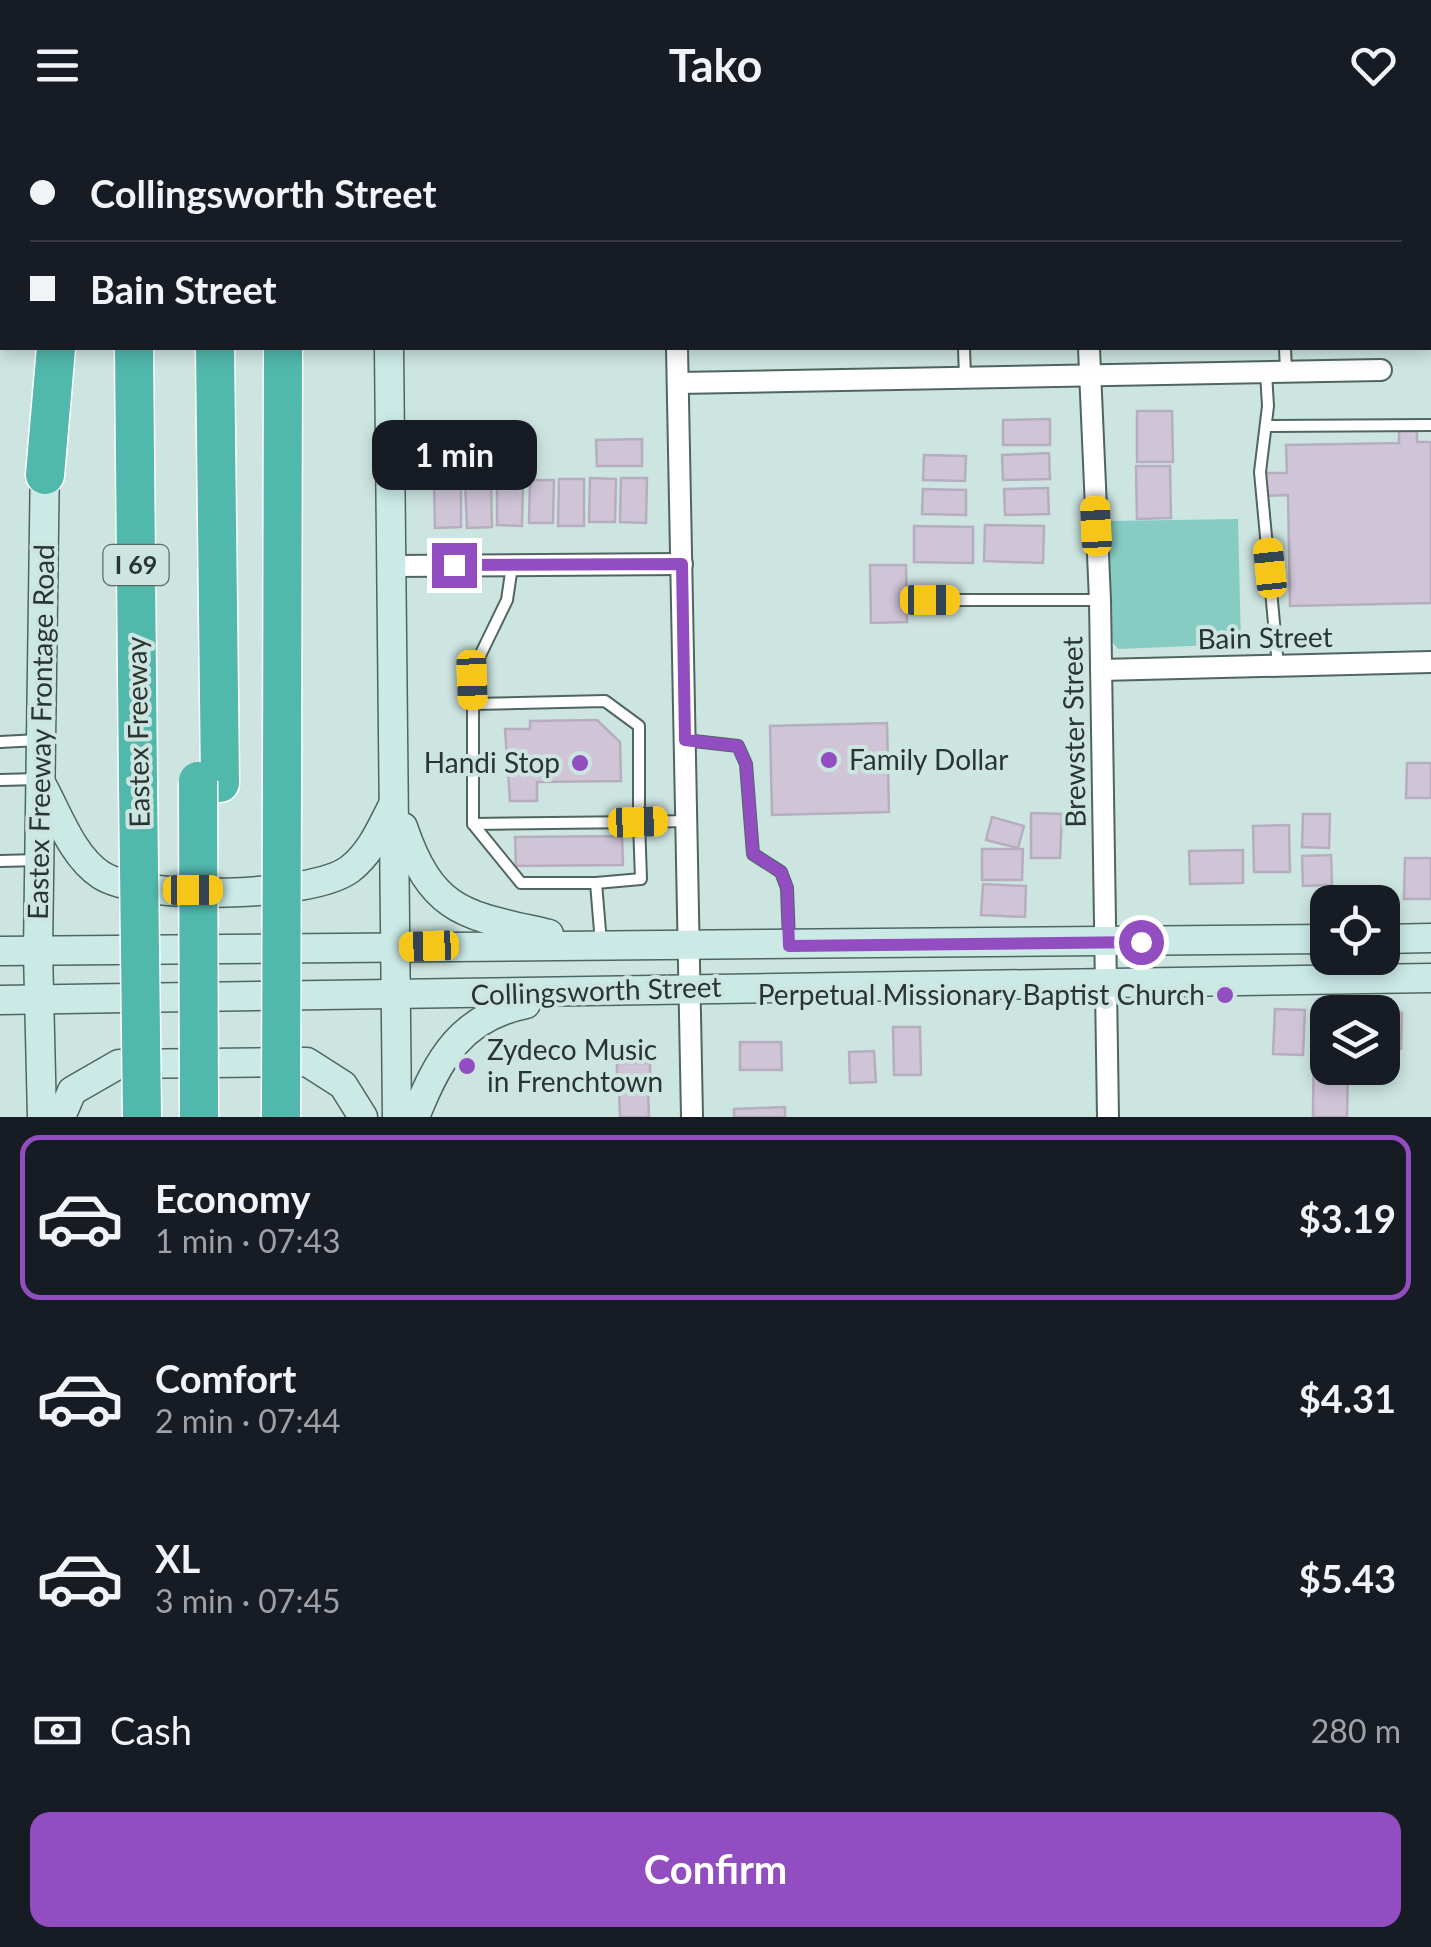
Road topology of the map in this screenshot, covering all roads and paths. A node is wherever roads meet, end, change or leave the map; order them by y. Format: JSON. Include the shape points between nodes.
{"nodes":[{"id":1,"x":41,"y":350,"type":"edge"},
{"id":2,"x":56,"y":350,"type":"edge"},
{"id":3,"x":134,"y":350,"type":"edge"},
{"id":4,"x":196,"y":350,"type":"edge"},
{"id":5,"x":215,"y":350,"type":"edge"},
{"id":6,"x":283,"y":350,"type":"edge"},
{"id":7,"x":389,"y":350,"type":"edge"},
{"id":8,"x":677,"y":350,"type":"edge"},
{"id":9,"x":964,"y":350,"type":"edge"},
{"id":10,"x":1089,"y":350,"type":"edge"},
{"id":11,"x":1284,"y":350,"type":"edge"},
{"id":12,"x":1380,"y":370,"type":"dead end"},
{"id":13,"x":1276,"y":372,"type":"junction"},
{"id":14,"x":1090,"y":376,"type":"junction"},
{"id":15,"x":965,"y":378,"type":"junction"},
{"id":16,"x":678,"y":383,"type":"junction"},
{"id":17,"x":1431,"y":425,"type":"edge"},
{"id":18,"x":1266,"y":426,"type":"junction"},
{"id":19,"x":45,"y":475,"type":"junction"},
{"id":20,"x":512,"y":564,"type":"junction"},
{"id":21,"x":682,"y":564,"type":"junction"},
{"id":22,"x":392,"y":566,"type":"junction"},
{"id":23,"x":930,"y":600,"type":"dead end"},
{"id":24,"x":1100,"y":600,"type":"junction"},
{"id":25,"x":1431,"y":662,"type":"edge"},
{"id":26,"x":1278,"y":666,"type":"junction"},
{"id":27,"x":1101,"y":670,"type":"junction"},
{"id":28,"x":472,"y":704,"type":"junction"},
{"id":29,"x":40,"y":740,"type":"junction"},
{"id":30,"x":685,"y":740,"type":"junction"},
{"id":31,"x":0,"y":742,"type":"edge"},
{"id":32,"x":39,"y":779,"type":"junction"},
{"id":33,"x":0,"y":780,"type":"edge"},
{"id":34,"x":209,"y":782,"type":"junction"},
{"id":35,"x":395,"y":802,"type":"junction"},
{"id":36,"x":687,"y":820,"type":"junction"},
{"id":37,"x":638,"y":822,"type":"junction"},
{"id":38,"x":473,"y":824,"type":"junction"},
{"id":39,"x":38,"y":860,"type":"junction"},
{"id":40,"x":0,"y":861,"type":"edge"},
{"id":41,"x":596,"y":883,"type":"junction"},
{"id":42,"x":1431,"y":938,"type":"edge"},
{"id":43,"x":1400,"y":939,"type":"edge"},
{"id":44,"x":1310,"y":940,"type":"edge"},
{"id":45,"x":1103,"y":942,"type":"junction"},
{"id":46,"x":601,"y":945,"type":"junction"},
{"id":47,"x":692,"y":945,"type":"junction"},
{"id":48,"x":789,"y":946,"type":"junction"},
{"id":49,"x":396,"y":947,"type":"junction"},
{"id":50,"x":0,"y":951,"type":"edge"},
{"id":51,"x":38,"y":951,"type":"junction"},
{"id":52,"x":1431,"y":978,"type":"edge"},
{"id":53,"x":1104,"y":982,"type":"junction"},
{"id":54,"x":692,"y":988,"type":"junction"},
{"id":55,"x":577,"y":993,"type":"junction"},
{"id":56,"x":396,"y":996,"type":"junction"},
{"id":57,"x":0,"y":1000,"type":"edge"},
{"id":58,"x":40,"y":1000,"type":"junction"},
{"id":59,"x":42,"y":1117,"type":"edge"},
{"id":60,"x":60,"y":1117,"type":"edge"},
{"id":61,"x":142,"y":1117,"type":"edge"},
{"id":62,"x":198,"y":1117,"type":"edge"},
{"id":63,"x":222,"y":1117,"type":"edge"},
{"id":64,"x":281,"y":1117,"type":"edge"},
{"id":65,"x":363,"y":1117,"type":"edge"},
{"id":66,"x":397,"y":1117,"type":"edge"},
{"id":67,"x":415,"y":1117,"type":"edge"},
{"id":68,"x":692,"y":1117,"type":"edge"},
{"id":69,"x":1108,"y":1117,"type":"edge"}],
"edges":[{"from":1,"to":19,"type":"main road","name":"Eastex Freeway Frontage Road"},
{"from":2,"to":19,"type":"highway"},
{"from":3,"to":61,"type":"highway","name":"Eastex Freeway","number":"I 69","bridge":true},
{"from":4,"to":34,"type":"highway","number":"I 69"},
{"from":5,"to":34,"type":"highway","number":"I 69"},
{"from":6,"to":64,"type":"highway","bridge":true},
{"from":7,"to":22,"type":"main road"},
{"from":8,"to":16,"type":"street"},
{"from":9,"to":15,"type":"lane"},
{"from":10,"to":14,"type":"street","name":"Brewster Street"},
{"from":11,"to":13,"type":"lane"},
{"from":12,"to":13,"type":"street"},
{"from":13,"to":14,"type":"street"},
{"from":13,"to":18,"type":"lane"},
{"from":14,"to":15,"type":"street"},
{"from":14,"to":24,"type":"street","name":"Brewster Street"},
{"from":15,"to":16,"type":"street"},
{"from":16,"to":21,"type":"street"},
{"from":17,"to":18,"type":"lane"},
{"from":18,"to":26,"type":"lane","via":[[1260,472]]},
{"from":19,"to":29,"type":"main road","name":"Eastex Freeway Frontage Road"},
{"from":20,"to":21,"type":"street"},
{"from":20,"to":22,"type":"street"},
{"from":20,"to":28,"type":"lane","via":[[507,600],[473,670]]},
{"from":21,"to":30,"type":"street"},
{"from":22,"to":35,"type":"main road"},
{"from":23,"to":24,"type":"lane"},
{"from":24,"to":27,"type":"street","name":"Brewster Street"},
{"from":25,"to":26,"type":"street","name":"Bain Street"},
{"from":26,"to":27,"type":"street","name":"Bain Street"},
{"from":27,"to":45,"type":"street","name":"Brewster Street"},
{"from":28,"to":37,"type":"lane","via":[[605,700],[638,726]]},
{"from":28,"to":38,"type":"lane"},
{"from":29,"to":31,"type":"lane"},
{"from":29,"to":32,"type":"main road","name":"Eastex Freeway Frontage Road"},
{"from":30,"to":36,"type":"street"},
{"from":30,"to":48,"type":"lane","via":[[738,746],[746,764],[753,854],[781,872],[787,888]]},
{"from":32,"to":33,"type":"lane"},
{"from":32,"to":35,"type":"main road","via":[[96,872],[116,883],[164,890],[265,889],[334,878],[373,845]]},
{"from":32,"to":39,"type":"main road","name":"Eastex Freeway Frontage Road"},
{"from":34,"to":62,"type":"highway","number":"I 69","bridge":true},
{"from":34,"to":63,"type":"highway","number":"I 69"},
{"from":35,"to":46,"type":"main road","via":[[414,859],[444,902],[472,916]]},
{"from":35,"to":49,"type":"main road"},
{"from":36,"to":37,"type":"lane"},
{"from":36,"to":47,"type":"street"},
{"from":37,"to":38,"type":"lane"},
{"from":37,"to":41,"type":"lane","via":[[640,879]]},
{"from":38,"to":41,"type":"lane","via":[[521,883]]},
{"from":39,"to":40,"type":"lane"},
{"from":39,"to":51,"type":"main road","name":"Eastex Freeway Frontage Road"},
{"from":41,"to":46,"type":"lane"},
{"from":42,"to":43,"type":"main road"},
{"from":44,"to":45,"type":"main road","name":"Collingsworth Street"},
{"from":45,"to":48,"type":"main road","name":"Collingsworth Street"},
{"from":45,"to":53,"type":"street","name":"Brewster Street"},
{"from":46,"to":47,"type":"main road","name":"Collingsworth Street"},
{"from":46,"to":49,"type":"main road","name":"Collingsworth Street"},
{"from":47,"to":48,"type":"main road","name":"Collingsworth Street"},
{"from":47,"to":54,"type":"street"},
{"from":49,"to":51,"type":"main road","name":"Collingsworth Street"},
{"from":49,"to":56,"type":"main road"},
{"from":50,"to":51,"type":"main road","name":"Collingsworth Street"},
{"from":51,"to":58,"type":"main road","name":"Eastex Freeway Frontage Road"},
{"from":52,"to":53,"type":"main road","name":"Collingsworth Street"},
{"from":53,"to":54,"type":"main road","name":"Collingsworth Street"},
{"from":53,"to":69,"type":"street","name":"Brewster Street"},
{"from":54,"to":55,"type":"main road","name":"Collingsworth Street"},
{"from":54,"to":68,"type":"street"},
{"from":55,"to":56,"type":"main road","name":"Collingsworth Street"},
{"from":55,"to":67,"type":"main road","via":[[495,1010],[447,1051]]},
{"from":56,"to":58,"type":"main road","name":"Collingsworth Street"},
{"from":56,"to":66,"type":"main road"},
{"from":57,"to":58,"type":"main road","name":"Collingsworth Street"},
{"from":58,"to":59,"type":"main road","name":"Eastex Freeway Frontage Road"},
{"from":60,"to":65,"type":"main road","via":[[72,1090],[119,1064],[307,1062],[343,1085]]}]}
